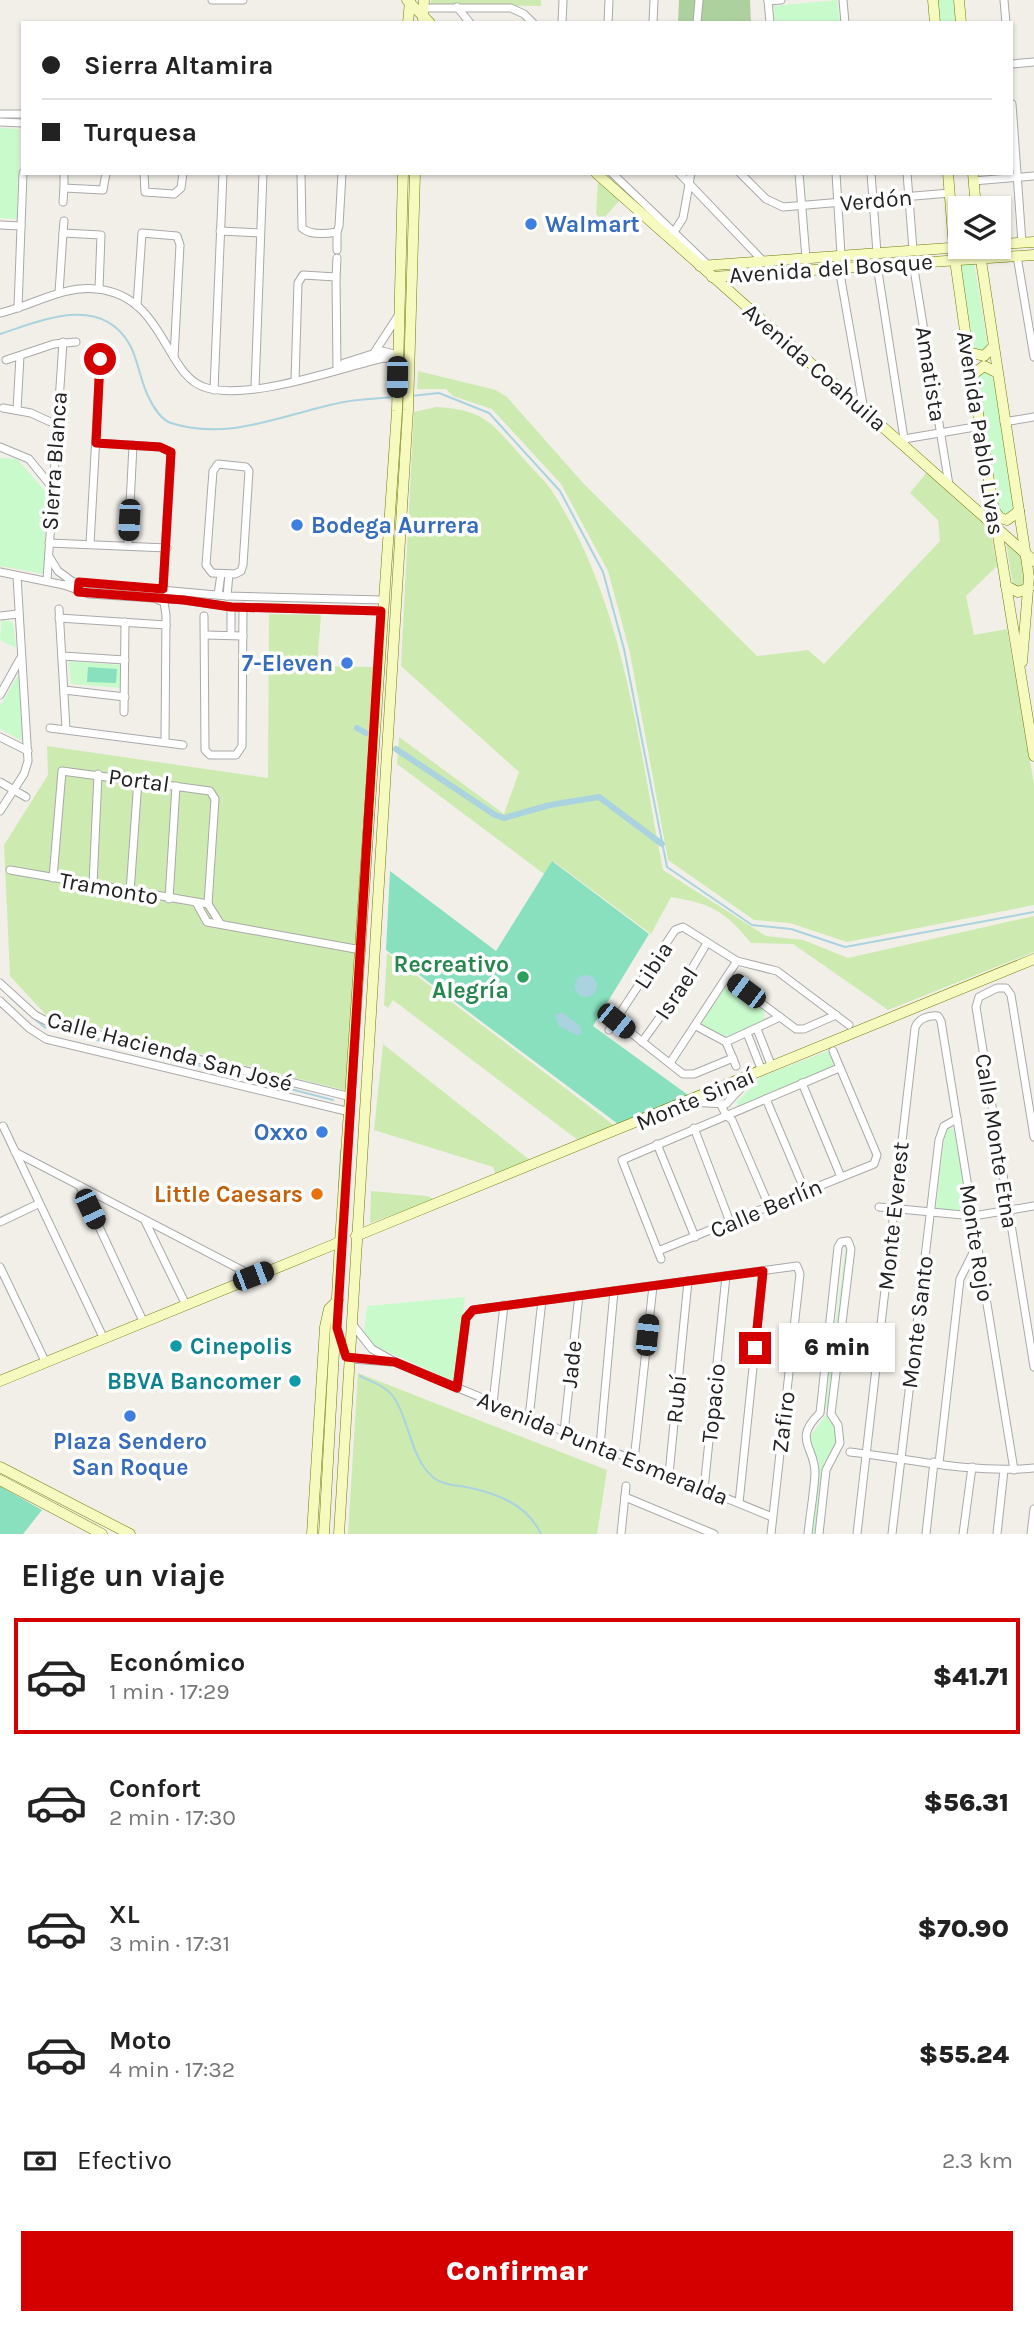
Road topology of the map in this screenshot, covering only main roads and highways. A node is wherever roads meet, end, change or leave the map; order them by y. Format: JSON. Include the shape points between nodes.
{"nodes":[{"id":1,"x":933,"y":0,"type":"edge"},
{"id":2,"x":959,"y":0,"type":"edge"},
{"id":3,"x":935,"y":21,"type":"edge"},
{"id":4,"x":961,"y":21,"type":"edge"},
{"id":5,"x":403,"y":175,"type":"edge"},
{"id":6,"x":415,"y":175,"type":"edge"},
{"id":7,"x":598,"y":175,"type":"edge"},
{"id":8,"x":948,"y":175,"type":"edge"},
{"id":9,"x":973,"y":177,"type":"edge"},
{"id":10,"x":951,"y":196,"type":"edge"},
{"id":11,"x":975,"y":196,"type":"edge"},
{"id":12,"x":1034,"y":242,"type":"edge"},
{"id":13,"x":1011,"y":243,"type":"edge"},
{"id":14,"x":948,"y":248,"type":"edge"},
{"id":15,"x":1034,"y":254,"type":"edge"},
{"id":16,"x":1011,"y":255,"type":"edge"},
{"id":17,"x":958,"y":259,"type":"edge"},
{"id":18,"x":981,"y":259,"type":"edge"},
{"id":19,"x":777,"y":260,"type":"junction"},
{"id":20,"x":955,"y":260,"type":"junction"},
{"id":21,"x":704,"y":266,"type":"junction"},
{"id":22,"x":780,"y":272,"type":"junction"},
{"id":23,"x":712,"y":277,"type":"junction"},
{"id":24,"x":993,"y":346,"type":"junction"},
{"id":25,"x":968,"y":352,"type":"junction"},
{"id":26,"x":996,"y":372,"type":"junction"},
{"id":27,"x":972,"y":375,"type":"junction"},
{"id":28,"x":994,"y":509,"type":"junction"},
{"id":29,"x":1018,"y":511,"type":"junction"},
{"id":30,"x":997,"y":528,"type":"junction"},
{"id":31,"x":1025,"y":553,"type":"junction"},
{"id":32,"x":1034,"y":561,"type":"edge"},
{"id":33,"x":1006,"y":586,"type":"junction"},
{"id":34,"x":396,"y":587,"type":"junction"},
{"id":35,"x":1029,"y":588,"type":"junction"},
{"id":36,"x":383,"y":605,"type":"junction"},
{"id":37,"x":394,"y":625,"type":"junction"},
{"id":38,"x":1022,"y":692,"type":"junction"},
{"id":39,"x":1034,"y":756,"type":"edge"},
{"id":40,"x":367,"y":864,"type":"junction"},
{"id":41,"x":379,"y":885,"type":"junction"},
{"id":42,"x":365,"y":895,"type":"junction"},
{"id":43,"x":377,"y":915,"type":"junction"},
{"id":44,"x":1034,"y":959,"type":"edge"},
{"id":45,"x":356,"y":1236,"type":"junction"},
{"id":46,"x":340,"y":1242,"type":"junction"},
{"id":47,"x":338,"y":1300,"type":"junction"},
{"id":48,"x":337,"y":1328,"type":"junction"},
{"id":49,"x":351,"y":1359,"type":"junction"},
{"id":50,"x":0,"y":1381,"type":"edge"},
{"id":51,"x":332,"y":1402,"type":"junction"},
{"id":52,"x":319,"y":1410,"type":"junction"},
{"id":53,"x":316,"y":1462,"type":"junction"},
{"id":54,"x":2,"y":1470,"type":"edge"},
{"id":55,"x":327,"y":1475,"type":"junction"},
{"id":56,"x":0,"y":1480,"type":"edge"},
{"id":57,"x":110,"y":1524,"type":"junction"},
{"id":58,"x":102,"y":1534,"type":"edge"},
{"id":59,"x":121,"y":1534,"type":"edge"},
{"id":60,"x":130,"y":1534,"type":"edge"},
{"id":61,"x":312,"y":1534,"type":"edge"},
{"id":62,"x":324,"y":1534,"type":"edge"},
{"id":63,"x":339,"y":1534,"type":"edge"}],
"edges":[{"from":1,"to":3,"type":"main road"},
{"from":2,"to":4,"type":"main road"},
{"from":5,"to":36,"type":"main road","via":[[397,411]]},
{"from":6,"to":34,"type":"main road","via":[[408,410]]},
{"from":7,"to":21,"type":"main road","name":"Avenida Coahuila"},
{"from":8,"to":10,"type":"main road","name":"Avenida Pablo Livas"},
{"from":9,"to":11,"type":"main road"},
{"from":12,"to":13,"type":"main road"},
{"from":14,"to":19,"type":"main road","name":"Avenida del Bosque"},
{"from":15,"to":16,"type":"main road","name":"Avenida del Bosque"},
{"from":17,"to":20,"type":"main road","name":"Avenida del Bosque"},
{"from":18,"to":24,"type":"main road","name":"Avenida Pablo Livas"},
{"from":19,"to":21,"type":"main road","name":"Avenida del Bosque"},
{"from":19,"to":22,"type":"main road"},
{"from":20,"to":22,"type":"main road","name":"Avenida del Bosque"},
{"from":20,"to":25,"type":"main road","name":"Avenida Pablo Livas"},
{"from":21,"to":23,"type":"main road","name":"Avenida Coahuila"},
{"from":22,"to":23,"type":"main road","name":"Avenida del Bosque"},
{"from":23,"to":30,"type":"main road","name":"Avenida Coahuila"},
{"from":24,"to":25,"type":"main road","via":[[984,356]]},
{"from":24,"to":26,"type":"main road","name":"Avenida Pablo Livas"},
{"from":25,"to":27,"type":"main road","name":"Avenida Pablo Livas"},
{"from":26,"to":27,"type":"main road","via":[[984,366]]},
{"from":26,"to":29,"type":"main road","name":"Avenida Pablo Livas"},
{"from":27,"to":28,"type":"main road","name":"Avenida Pablo Livas"},
{"from":28,"to":29,"type":"main road","via":[[1007,520]]},
{"from":28,"to":30,"type":"main road","name":"Avenida Pablo Livas"},
{"from":29,"to":31,"type":"main road","name":"Avenida Pablo Livas"},
{"from":30,"to":31,"type":"main road","name":"Avenida Coahuila"},
{"from":30,"to":33,"type":"main road","name":"Avenida Pablo Livas"},
{"from":31,"to":32,"type":"main road","name":"Avenida Coahuila"},
{"from":31,"to":35,"type":"main road","name":"Avenida Pablo Livas"},
{"from":33,"to":35,"type":"main road","via":[[1016,592]]},
{"from":33,"to":38,"type":"main road","name":"Avenida Pablo Livas"},
{"from":34,"to":36,"type":"main road"},
{"from":34,"to":37,"type":"main road"},
{"from":35,"to":38,"type":"main road","name":"Avenida Pablo Livas"},
{"from":36,"to":37,"type":"main road"},
{"from":36,"to":40,"type":"main road"},
{"from":37,"to":41,"type":"main road"},
{"from":38,"to":39,"type":"main road","name":"Avenida Pablo Livas"},
{"from":40,"to":41,"type":"main road","via":[[370,885]]},
{"from":40,"to":42,"type":"main road"},
{"from":41,"to":43,"type":"main road"},
{"from":42,"to":43,"type":"main road","via":[[373,897]]},
{"from":42,"to":46,"type":"main road"},
{"from":43,"to":45,"type":"main road"},
{"from":44,"to":45,"type":"main road","name":"Monte Sinaí"},
{"from":45,"to":49,"type":"main road"},
{"from":46,"to":47,"type":"main road"},
{"from":46,"to":50,"type":"main road"},
{"from":47,"to":48,"type":"main road"},
{"from":47,"to":52,"type":"main road","via":[[331,1306],[325,1327]]},
{"from":48,"to":49,"type":"main road","via":[[343,1352]]},
{"from":48,"to":51,"type":"main road"},
{"from":49,"to":63,"type":"main road"},
{"from":51,"to":52,"type":"main road"},
{"from":51,"to":55,"type":"main road"},
{"from":52,"to":53,"type":"main road"},
{"from":53,"to":55,"type":"main road"},
{"from":53,"to":61,"type":"main road"},
{"from":54,"to":57,"type":"main road"},
{"from":55,"to":62,"type":"main road"},
{"from":56,"to":58,"type":"main road"},
{"from":57,"to":59,"type":"main road"},
{"from":57,"to":60,"type":"main road"}]}
